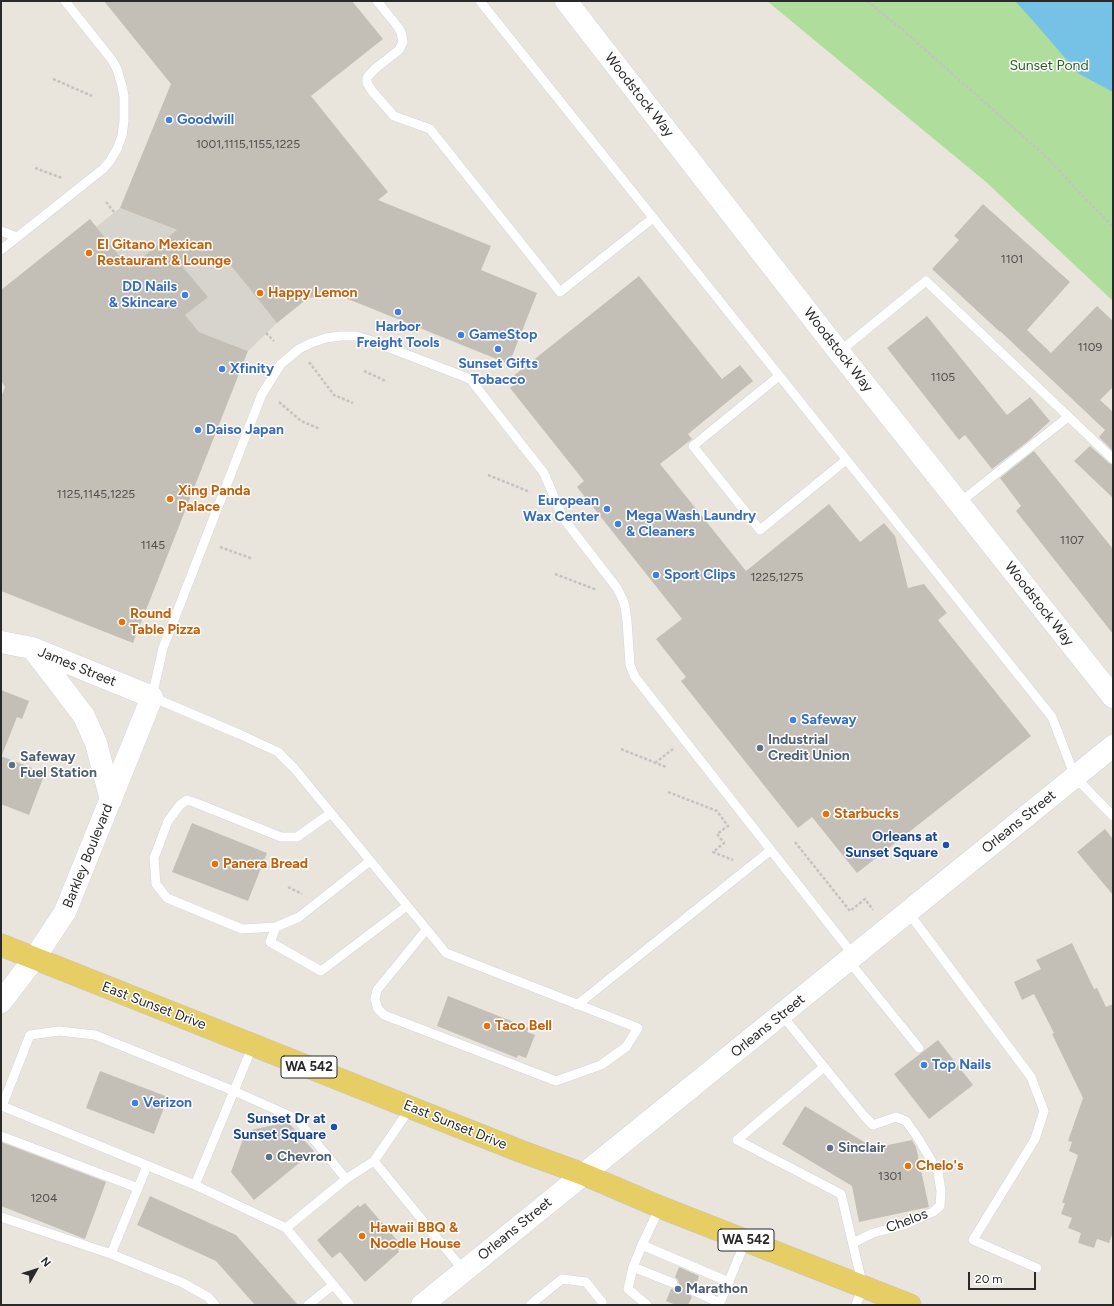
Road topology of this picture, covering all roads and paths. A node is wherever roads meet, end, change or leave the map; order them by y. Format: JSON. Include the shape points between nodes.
{"nodes":[{"id":1,"x":65,"y":1,"type":"edge"},
{"id":2,"x":377,"y":1,"type":"edge"},
{"id":3,"x":480,"y":1,"type":"edge"},
{"id":4,"x":566,"y":1,"type":"edge"},
{"id":5,"x":867,"y":1,"type":"edge"},
{"id":6,"x":53,"y":79,"type":"dead end"},
{"id":7,"x":92,"y":96,"type":"dead end"},
{"id":8,"x":35,"y":168,"type":"dead end"},
{"id":9,"x":62,"y":178,"type":"dead end"},
{"id":10,"x":106,"y":202,"type":"dead end"},
{"id":11,"x":114,"y":212,"type":"dead end"},
{"id":12,"x":653,"y":218,"type":"junction"},
{"id":13,"x":1113,"y":227,"type":"edge"},
{"id":14,"x":1,"y":231,"type":"edge"},
{"id":15,"x":17,"y":237,"type":"junction"},
{"id":16,"x":1,"y":250,"type":"edge"},
{"id":17,"x":266,"y":333,"type":"dead end"},
{"id":18,"x":274,"y":341,"type":"dead end"},
{"id":19,"x":839,"y":352,"type":"junction"},
{"id":20,"x":309,"y":362,"type":"dead end"},
{"id":21,"x":364,"y":371,"type":"dead end"},
{"id":22,"x":779,"y":376,"type":"junction"},
{"id":23,"x":386,"y":381,"type":"dead end"},
{"id":24,"x":279,"y":402,"type":"dead end"},
{"id":25,"x":353,"y":403,"type":"dead end"},
{"id":26,"x":1068,"y":417,"type":"junction"},
{"id":27,"x":320,"y":429,"type":"dead end"},
{"id":28,"x":1113,"y":459,"type":"edge"},
{"id":29,"x":846,"y":460,"type":"junction"},
{"id":30,"x":488,"y":475,"type":"dead end"},
{"id":31,"x":530,"y":492,"type":"dead end"},
{"id":32,"x":959,"y":503,"type":"junction"},
{"id":33,"x":219,"y":547,"type":"dead end"},
{"id":34,"x":253,"y":559,"type":"dead end"},
{"id":35,"x":555,"y":574,"type":"dead end"},
{"id":36,"x":597,"y":590,"type":"dead end"},
{"id":37,"x":1,"y":642,"type":"edge"},
{"id":38,"x":32,"y":648,"type":"junction"},
{"id":39,"x":152,"y":697,"type":"junction"},
{"id":40,"x":1113,"y":697,"type":"edge"},
{"id":41,"x":1113,"y":746,"type":"edge"},
{"id":42,"x":621,"y":749,"type":"dead end"},
{"id":43,"x":673,"y":749,"type":"dead end"},
{"id":44,"x":655,"y":763,"type":"junction"},
{"id":45,"x":666,"y":767,"type":"dead end"},
{"id":46,"x":1075,"y":777,"type":"junction"},
{"id":47,"x":668,"y":792,"type":"dead end"},
{"id":48,"x":111,"y":800,"type":"junction"},
{"id":49,"x":331,"y":813,"type":"junction"},
{"id":50,"x":1113,"y":816,"type":"edge"},
{"id":51,"x":795,"y":842,"type":"dead end"},
{"id":52,"x":771,"y":850,"type":"junction"},
{"id":53,"x":370,"y":861,"type":"junction"},
{"id":54,"x":738,"y":862,"type":"dead end"},
{"id":55,"x":288,"y":887,"type":"dead end"},
{"id":56,"x":308,"y":896,"type":"dead end"},
{"id":57,"x":407,"y":906,"type":"junction"},
{"id":58,"x":874,"y":910,"type":"dead end"},
{"id":59,"x":908,"y":912,"type":"junction"},
{"id":60,"x":276,"y":927,"type":"junction"},
{"id":61,"x":426,"y":930,"type":"junction"},
{"id":62,"x":1,"y":945,"type":"edge"},
{"id":63,"x":851,"y":958,"type":"junction"},
{"id":64,"x":34,"y":959,"type":"junction"},
{"id":65,"x":1,"y":1002,"type":"edge"},
{"id":66,"x":577,"y":1005,"type":"junction"},
{"id":67,"x":782,"y":1014,"type":"junction"},
{"id":68,"x":253,"y":1045,"type":"junction"},
{"id":69,"x":919,"y":1048,"type":"dead end"},
{"id":70,"x":824,"y":1066,"type":"junction"},
{"id":71,"x":234,"y":1092,"type":"junction"},
{"id":72,"x":411,"y":1107,"type":"junction"},
{"id":73,"x":1,"y":1136,"type":"edge"},
{"id":74,"x":374,"y":1161,"type":"junction"},
{"id":75,"x":147,"y":1166,"type":"junction"},
{"id":76,"x":583,"y":1174,"type":"junction"},
{"id":77,"x":346,"y":1179,"type":"junction"},
{"id":78,"x":195,"y":1185,"type":"junction"},
{"id":79,"x":138,"y":1188,"type":"junction"},
{"id":80,"x":660,"y":1207,"type":"junction"},
{"id":81,"x":1,"y":1217,"type":"edge"},
{"id":82,"x":286,"y":1228,"type":"junction"},
{"id":83,"x":746,"y":1240,"type":"junction"},
{"id":84,"x":853,"y":1243,"type":"junction"},
{"id":85,"x":642,"y":1245,"type":"junction"},
{"id":86,"x":111,"y":1254,"type":"junction"},
{"id":87,"x":633,"y":1267,"type":"junction"},
{"id":88,"x":1037,"y":1268,"type":"dead end"},
{"id":89,"x":464,"y":1271,"type":"junction"},
{"id":90,"x":729,"y":1282,"type":"junction"},
{"id":91,"x":673,"y":1283,"type":"dead end"},
{"id":92,"x":333,"y":1285,"type":"junction"},
{"id":93,"x":694,"y":1291,"type":"dead end"},
{"id":94,"x":859,"y":1296,"type":"edge"},
{"id":95,"x":720,"y":1304,"type":"edge"},
{"id":96,"x":215,"y":1305,"type":"edge"},
{"id":97,"x":308,"y":1305,"type":"edge"},
{"id":98,"x":350,"y":1305,"type":"edge"},
{"id":99,"x":422,"y":1305,"type":"edge"},
{"id":100,"x":530,"y":1305,"type":"edge"},
{"id":101,"x":602,"y":1305,"type":"edge"},
{"id":102,"x":647,"y":1305,"type":"edge"},
{"id":103,"x":907,"y":1305,"type":"edge"}],
"edges":[{"from":1,"to":15,"type":"lane","via":[[117,69],[124,96],[122,136],[117,149],[103,169]]},
{"from":2,"to":12,"type":"lane","via":[[398,27],[403,42],[398,50],[367,78],[372,91],[394,116],[430,129],[560,292]]},
{"from":3,"to":12,"type":"lane"},
{"from":4,"to":19,"type":"main road","name":"Woodstock Way"},
{"from":5,"to":13,"type":"path","via":[[1042,153]]},
{"from":6,"to":7,"type":"path"},
{"from":8,"to":9,"type":"path"},
{"from":10,"to":11,"type":"path"},
{"from":12,"to":22,"type":"lane"},
{"from":14,"to":15,"type":"lane"},
{"from":15,"to":16,"type":"lane"},
{"from":17,"to":18,"type":"path"},
{"from":19,"to":26,"type":"lane","via":[[926,281]]},
{"from":19,"to":32,"type":"main road","name":"Woodstock Way"},
{"from":20,"to":25,"type":"path","via":[[334,395]]},
{"from":21,"to":23,"type":"path"},
{"from":22,"to":29,"type":"lane"},
{"from":22,"to":29,"type":"lane","via":[[693,446],[760,530]]},
{"from":24,"to":27,"type":"path","via":[[301,421]]},
{"from":26,"to":28,"type":"lane"},
{"from":26,"to":32,"type":"lane"},
{"from":29,"to":46,"type":"lane","via":[[1052,717]]},
{"from":30,"to":31,"type":"path"},
{"from":32,"to":40,"type":"main road","name":"Woodstock Way"},
{"from":33,"to":34,"type":"path"},
{"from":35,"to":36,"type":"path"},
{"from":37,"to":38,"type":"main road","name":"James Street"},
{"from":38,"to":39,"type":"main road","name":"James Street"},
{"from":38,"to":48,"type":"main road","via":[[84,716],[96,743]]},
{"from":39,"to":48,"type":"main road","name":"Barkley Boulevard"},
{"from":39,"to":49,"type":"lane","via":[[278,752]]},
{"from":39,"to":52,"type":"lane","via":[[163,648],[262,394],[281,364],[299,349],[326,338],[356,336],[471,380],[544,473],[563,518],[623,600],[630,665],[635,677]]},
{"from":41,"to":46,"type":"main road","name":"Orleans Street"},
{"from":42,"to":44,"type":"path"},
{"from":43,"to":44,"type":"path"},
{"from":44,"to":45,"type":"path"},
{"from":46,"to":50,"type":"lane"},
{"from":46,"to":59,"type":"main road","name":"Orleans Street"},
{"from":47,"to":54,"type":"path","via":[[716,811],[728,826],[717,834],[724,843],[713,852]]},
{"from":48,"to":64,"type":"main road","name":"Barkley Boulevard","via":[[65,912]]},
{"from":49,"to":53,"type":"lane"},
{"from":49,"to":60,"type":"lane","via":[[297,838],[281,837],[187,800],[180,804],[168,821],[154,858],[156,884],[167,898],[242,929]]},
{"from":51,"to":58,"type":"path","via":[[850,911],[865,899]]},
{"from":52,"to":63,"type":"lane"},
{"from":52,"to":66,"type":"lane"},
{"from":53,"to":57,"type":"lane"},
{"from":53,"to":60,"type":"lane","via":[[299,916]]},
{"from":55,"to":56,"type":"path"},
{"from":57,"to":60,"type":"lane","via":[[321,971],[270,942]]},
{"from":57,"to":61,"type":"lane"},
{"from":59,"to":63,"type":"main road","name":"Orleans Street"},
{"from":59,"to":88,"type":"lane","via":[[1031,1077],[1044,1111],[1035,1139],[974,1240]]},
{"from":61,"to":66,"type":"lane","via":[[446,954]]},
{"from":61,"to":66,"type":"lane","via":[[377,990],[376,1003],[384,1015],[556,1081],[602,1066],[626,1047],[638,1028]]},
{"from":62,"to":64,"type":"main road","name":"East Sunset Drive","number":"WA 542"},
{"from":63,"to":67,"type":"main road","name":"Orleans Street"},
{"from":63,"to":69,"type":"lane"},
{"from":64,"to":65,"type":"main road","name":"Barkley Boulevard"},
{"from":64,"to":68,"type":"main road","name":"East Sunset Drive","number":"WA 542"},
{"from":67,"to":70,"type":"lane"},
{"from":67,"to":76,"type":"main road","name":"Orleans Street"},
{"from":68,"to":71,"type":"lane"},
{"from":68,"to":72,"type":"main road","name":"East Sunset Drive","number":"WA 542"},
{"from":70,"to":84,"type":"lane","via":[[737,1140],[841,1194]]},
{"from":70,"to":84,"type":"lane","name":"Chelos","via":[[873,1125],[896,1117],[906,1121],[938,1172],[940,1206],[933,1212],[904,1225],[873,1233]]},
{"from":71,"to":75,"type":"lane","via":[[94,1035],[59,1031],[30,1035],[2,1106]]},
{"from":71,"to":77,"type":"lane","via":[[297,1119]]},
{"from":71,"to":78,"type":"lane"},
{"from":72,"to":74,"type":"lane"},
{"from":72,"to":76,"type":"main road","name":"East Sunset Drive","number":"WA 542"},
{"from":73,"to":79,"type":"lane"},
{"from":74,"to":77,"type":"lane"},
{"from":74,"to":89,"type":"lane"},
{"from":75,"to":78,"type":"lane"},
{"from":75,"to":79,"type":"lane"},
{"from":76,"to":80,"type":"main road","name":"East Sunset Drive","number":"WA 542"},
{"from":76,"to":89,"type":"main road","name":"Orleans Street"},
{"from":77,"to":82,"type":"lane"},
{"from":78,"to":82,"type":"lane"},
{"from":79,"to":86,"type":"lane"},
{"from":80,"to":83,"type":"main road","name":"East Sunset Drive","number":"WA 542"},
{"from":80,"to":85,"type":"lane"},
{"from":81,"to":86,"type":"lane"},
{"from":82,"to":92,"type":"lane"},
{"from":83,"to":90,"type":"lane"},
{"from":83,"to":94,"type":"main road","name":"East Sunset Drive","number":"WA 542"},
{"from":84,"to":94,"type":"lane"},
{"from":85,"to":87,"type":"lane"},
{"from":85,"to":90,"type":"lane"},
{"from":86,"to":96,"type":"lane","via":[[183,1284],[208,1297]]},
{"from":87,"to":91,"type":"lane"},
{"from":87,"to":102,"type":"lane","via":[[628,1289]]},
{"from":89,"to":99,"type":"main road","name":"Orleans Street"},
{"from":90,"to":95,"type":"lane"},
{"from":92,"to":97,"type":"lane"},
{"from":92,"to":98,"type":"lane"},
{"from":93,"to":95,"type":"lane"},
{"from":94,"to":103,"type":"main road","name":"East Sunset Drive","number":"WA 542"},
{"from":100,"to":101,"type":"lane","via":[[562,1279],[586,1282]]}]}
